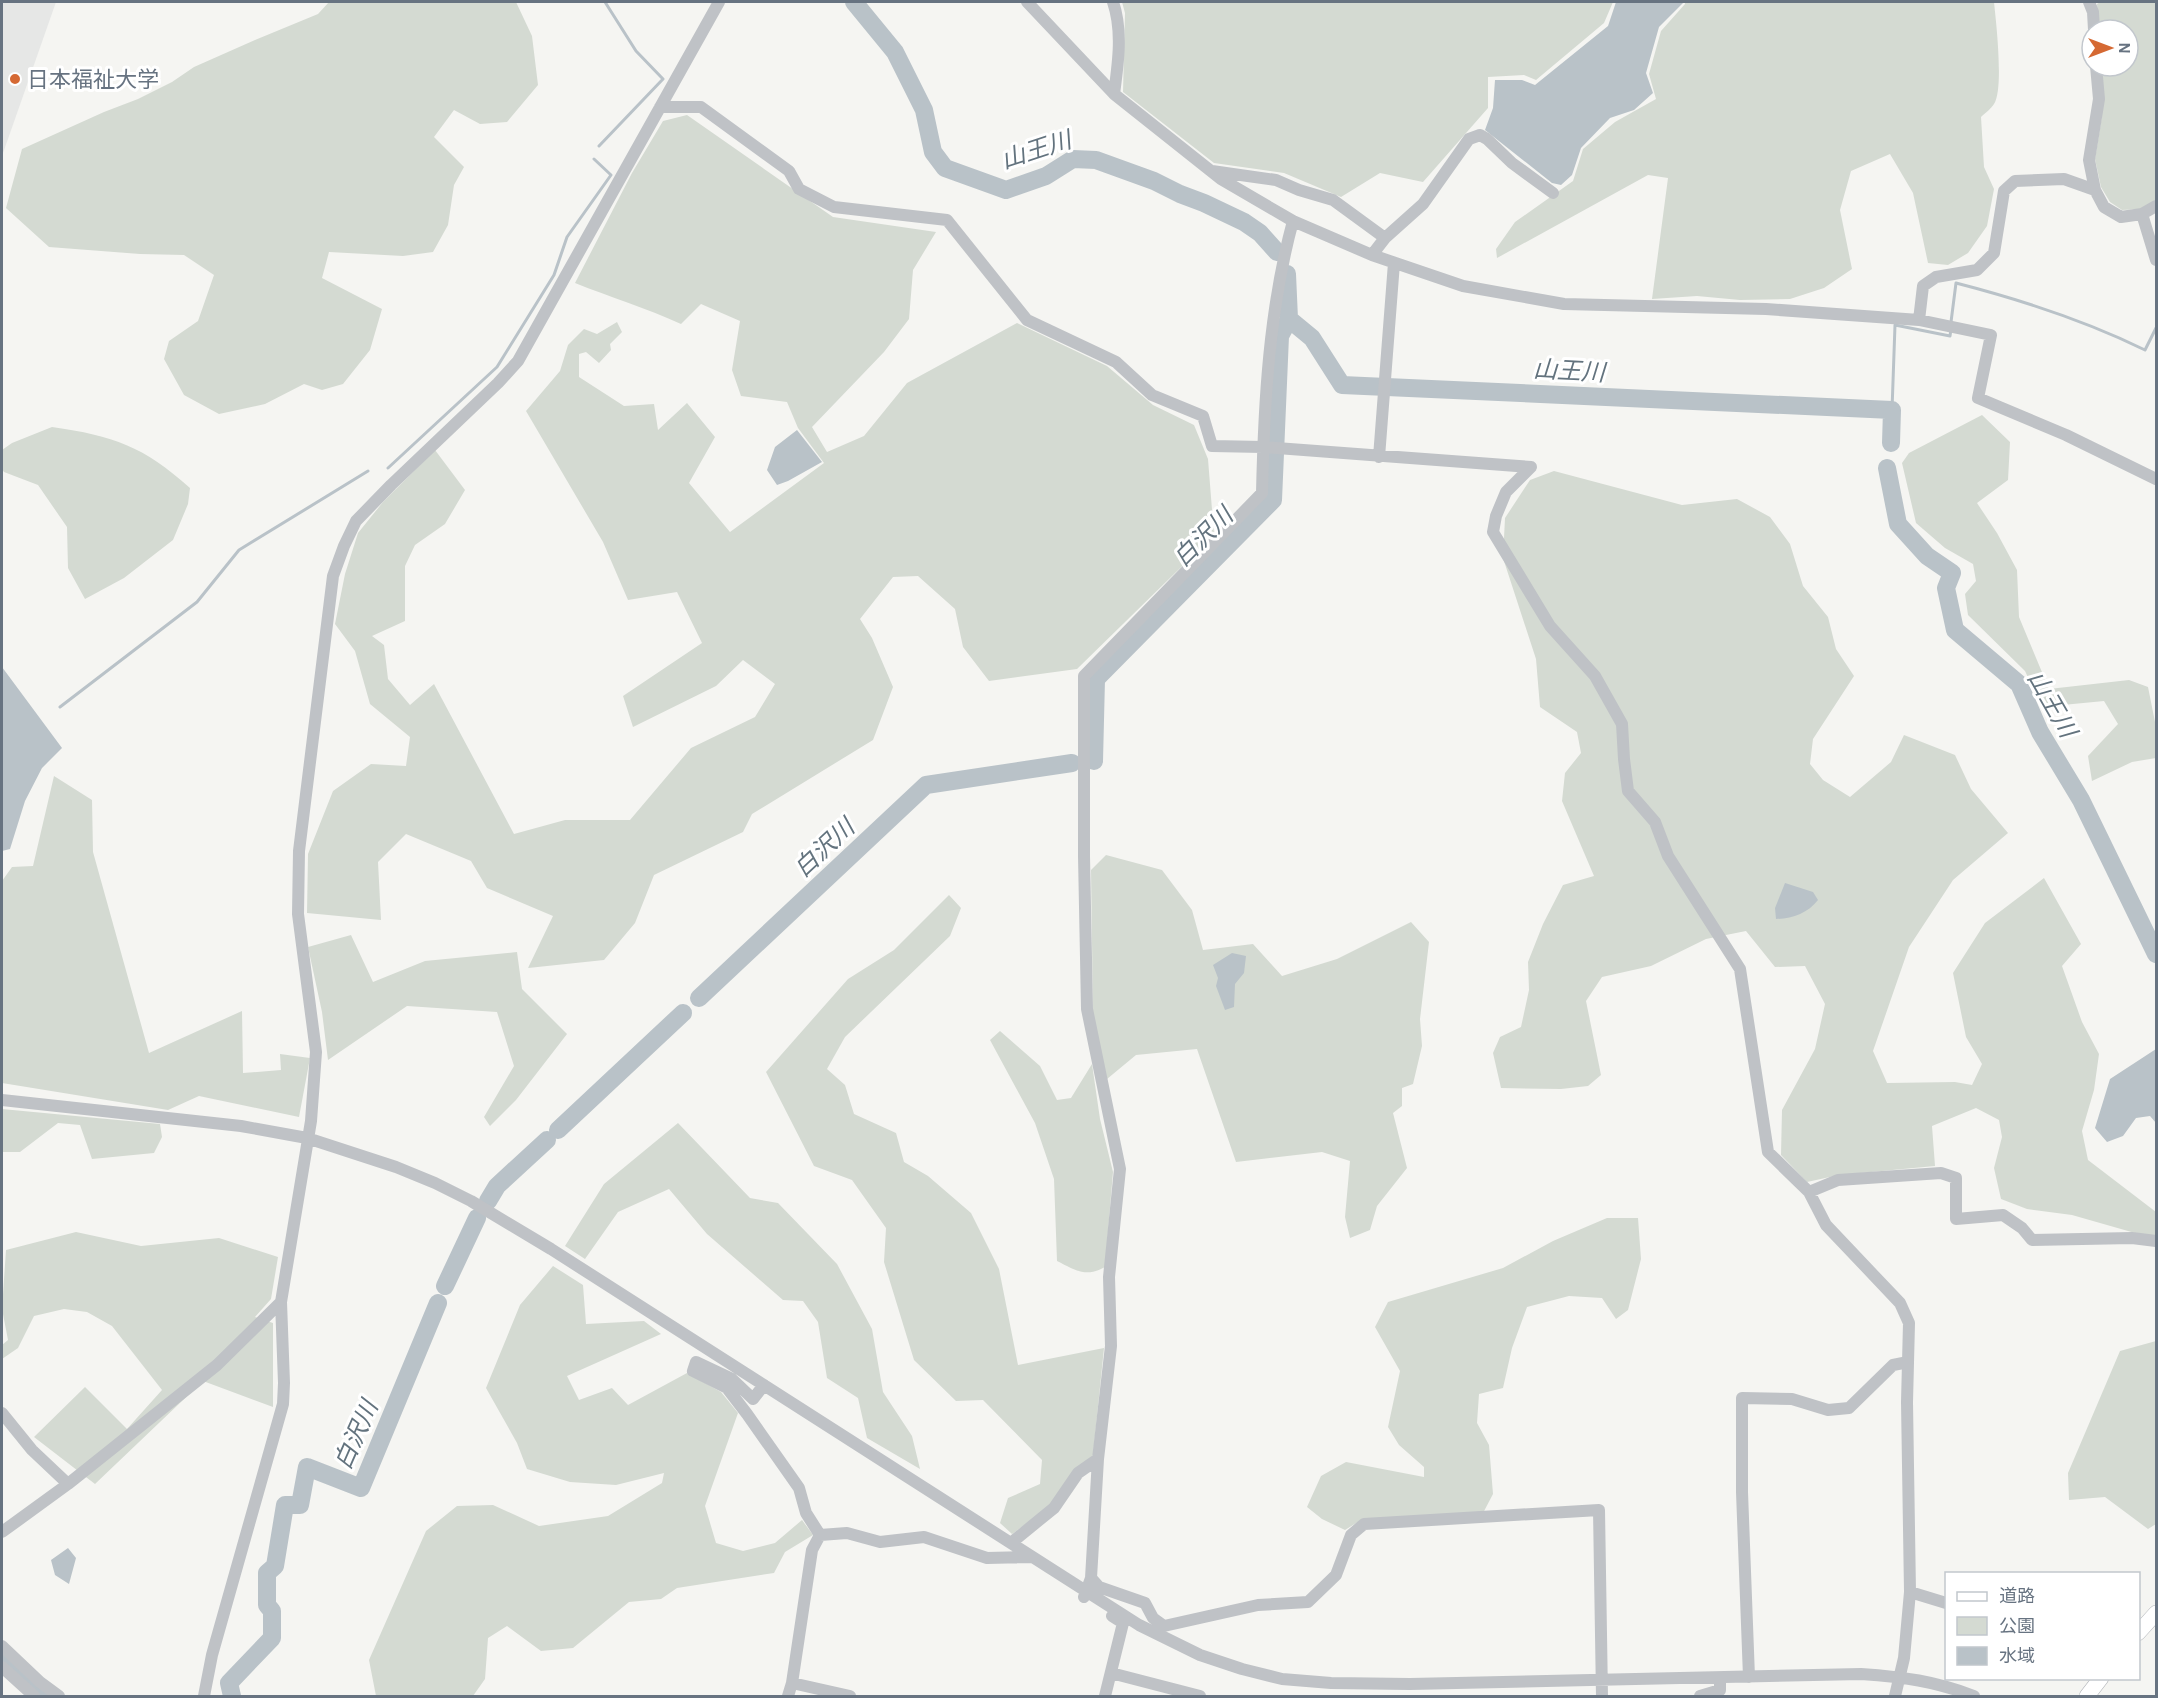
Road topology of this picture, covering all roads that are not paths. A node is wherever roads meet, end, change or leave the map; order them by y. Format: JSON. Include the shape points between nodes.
{"nodes":[{"id":1,"x":719,"y":2,"type":"edge"},
{"id":2,"x":1027,"y":2,"type":"edge"},
{"id":3,"x":1113,"y":2,"type":"edge"},
{"id":4,"x":2089,"y":2,"type":"edge"},
{"id":5,"x":2093,"y":18,"type":"edge"},
{"id":6,"x":2097,"y":78,"type":"edge"},
{"id":7,"x":1114,"y":94,"type":"junction"},
{"id":8,"x":660,"y":107,"type":"junction"},
{"id":9,"x":1212,"y":171,"type":"junction"},
{"id":10,"x":2095,"y":190,"type":"junction"},
{"id":11,"x":1553,"y":193,"type":"dead end"},
{"id":12,"x":2157,"y":206,"type":"edge"},
{"id":13,"x":2142,"y":214,"type":"junction"},
{"id":14,"x":1293,"y":221,"type":"junction"},
{"id":15,"x":1385,"y":238,"type":"junction"},
{"id":16,"x":1372,"y":255,"type":"junction"},
{"id":17,"x":2157,"y":260,"type":"edge"},
{"id":18,"x":1395,"y":263,"type":"junction"},
{"id":19,"x":1919,"y":320,"type":"junction"},
{"id":20,"x":1263,"y":447,"type":"junction"},
{"id":21,"x":1379,"y":457,"type":"junction"},
{"id":22,"x":2157,"y":479,"type":"edge"},
{"id":23,"x":2,"y":1100,"type":"edge"},
{"id":24,"x":307,"y":1138,"type":"junction"},
{"id":25,"x":1809,"y":1192,"type":"junction"},
{"id":26,"x":2157,"y":1241,"type":"edge"},
{"id":27,"x":281,"y":1302,"type":"junction"},
{"id":28,"x":1908,"y":1362,"type":"junction"},
{"id":29,"x":764,"y":1385,"type":"junction"},
{"id":30,"x":2,"y":1413,"type":"edge"},
{"id":31,"x":1098,"y":1460,"type":"junction"},
{"id":32,"x":68,"y":1484,"type":"junction"},
{"id":33,"x":2,"y":1532,"type":"edge"},
{"id":34,"x":820,"y":1535,"type":"junction"},
{"id":35,"x":1011,"y":1543,"type":"junction"},
{"id":36,"x":1034,"y":1557,"type":"junction"},
{"id":37,"x":1091,"y":1578,"type":"junction"},
{"id":38,"x":1086,"y":1591,"type":"junction"},
{"id":39,"x":1910,"y":1593,"type":"junction"},
{"id":40,"x":1945,"y":1603,"type":"edge"},
{"id":41,"x":2157,"y":1613,"type":"edge"},
{"id":42,"x":2140,"y":1632,"type":"edge"},
{"id":43,"x":2,"y":1646,"type":"edge"},
{"id":44,"x":2,"y":1667,"type":"edge"},
{"id":45,"x":1111,"y":1673,"type":"junction"},
{"id":46,"x":1749,"y":1677,"type":"junction"},
{"id":47,"x":1899,"y":1677,"type":"junction"},
{"id":48,"x":1720,"y":1678,"type":"junction"},
{"id":49,"x":1602,"y":1680,"type":"junction"},
{"id":50,"x":2099,"y":1680,"type":"edge"},
{"id":51,"x":792,"y":1683,"type":"junction"},
{"id":52,"x":34,"y":1696,"type":"edge"},
{"id":53,"x":59,"y":1696,"type":"edge"},
{"id":54,"x":204,"y":1696,"type":"edge"},
{"id":55,"x":788,"y":1696,"type":"edge"},
{"id":56,"x":850,"y":1696,"type":"edge"},
{"id":57,"x":1105,"y":1696,"type":"edge"},
{"id":58,"x":1200,"y":1696,"type":"edge"},
{"id":59,"x":1602,"y":1696,"type":"edge"},
{"id":60,"x":1700,"y":1696,"type":"edge"},
{"id":61,"x":1895,"y":1696,"type":"edge"},
{"id":62,"x":1974,"y":1696,"type":"edge"},
{"id":63,"x":2087,"y":1696,"type":"edge"}],
"edges":[{"from":1,"to":8,"type":"street"},
{"from":2,"to":7,"type":"street"},
{"from":3,"to":7,"type":"street","via":[[1119,61]]},
{"from":4,"to":5,"type":"street"},
{"from":6,"to":10,"type":"street","via":[[2098,99],[2089,160]]},
{"from":7,"to":9,"type":"street"},
{"from":8,"to":20,"type":"street","via":[[700,106],[789,171],[799,189],[834,207],[947,220],[1027,320],[1116,362],[1152,395],[1203,416],[1212,446]]},
{"from":8,"to":24,"type":"street","via":[[518,361],[357,521],[333,576],[299,851],[298,914],[316,1052]]},
{"from":9,"to":14,"type":"street"},
{"from":9,"to":15,"type":"street","via":[[1276,180],[1333,200]]},
{"from":10,"to":13,"type":"street","via":[[2104,207],[2121,217]]},
{"from":10,"to":19,"type":"street","via":[[2064,180],[2015,181],[2004,191],[1994,253],[1977,270],[1936,277],[1923,286]]},
{"from":11,"to":15,"type":"street","via":[[1480,135],[1469,139],[1423,204]]},
{"from":12,"to":13,"type":"street"},
{"from":13,"to":17,"type":"street"},
{"from":14,"to":16,"type":"street"},
{"from":14,"to":20,"type":"street","via":[[1273,316]]},
{"from":15,"to":16,"type":"street"},
{"from":16,"to":18,"type":"street"},
{"from":18,"to":19,"type":"street","via":[[1463,286],[1564,304],[1766,309]]},
{"from":18,"to":21,"type":"street"},
{"from":19,"to":22,"type":"street","via":[[1991,335],[1978,398]]},
{"from":20,"to":21,"type":"street"},
{"from":20,"to":31,"type":"street","via":[[1262,493],[1084,676],[1087,1009],[1120,1169],[1109,1277],[1111,1346]]},
{"from":21,"to":25,"type":"street","via":[[1531,467],[1506,492],[1493,532],[1550,626],[1595,676],[1622,724],[1628,791],[1655,822],[1668,856],[1740,969],[1768,1152]]},
{"from":23,"to":24,"type":"street","via":[[241,1126]]},
{"from":24,"to":27,"type":"street"},
{"from":24,"to":29,"type":"street","via":[[396,1167],[471,1201]]},
{"from":25,"to":26,"type":"street","via":[[1838,1180],[1941,1173],[1956,1178],[1956,1219],[2003,1215],[2032,1240]]},
{"from":25,"to":28,"type":"street","via":[[1826,1226],[1900,1303],[1909,1323]]},
{"from":27,"to":32,"type":"street","via":[[217,1365]]},
{"from":27,"to":54,"type":"street","via":[[283,1404]]},
{"from":28,"to":39,"type":"street"},
{"from":28,"to":46,"type":"street","via":[[1893,1365],[1849,1408],[1828,1410],[1792,1399],[1742,1398]]},
{"from":29,"to":34,"type":"street","via":[[753,1399],[732,1379],[696,1362],[693,1371],[727,1388],[799,1488],[806,1513]]},
{"from":29,"to":35,"type":"street"},
{"from":30,"to":32,"type":"street","via":[[32,1450]]},
{"from":31,"to":35,"type":"street","via":[[1078,1473],[1054,1508]]},
{"from":31,"to":37,"type":"street"},
{"from":32,"to":33,"type":"street"},
{"from":34,"to":36,"type":"street","via":[[847,1533],[880,1542],[924,1537],[987,1558]]},
{"from":34,"to":51,"type":"street","via":[[812,1550]]},
{"from":35,"to":36,"type":"street"},
{"from":36,"to":38,"type":"street"},
{"from":37,"to":38,"type":"street"},
{"from":37,"to":49,"type":"street","via":[[1099,1587],[1145,1603],[1153,1618],[1164,1626],[1258,1605],[1308,1602],[1336,1575],[1351,1535],[1364,1524],[1599,1510]]},
{"from":38,"to":45,"type":"street","via":[[1084,1598],[1123,1623]]},
{"from":38,"to":49,"type":"street","via":[[1139,1625],[1200,1655],[1282,1678],[1410,1684]]},
{"from":39,"to":40,"type":"street"},
{"from":39,"to":47,"type":"street"},
{"from":41,"to":42,"type":"main road"},
{"from":43,"to":53,"type":"street"},
{"from":44,"to":52,"type":"street"},
{"from":45,"to":57,"type":"street"},
{"from":45,"to":58,"type":"street"},
{"from":46,"to":47,"type":"street"},
{"from":46,"to":48,"type":"street"},
{"from":47,"to":61,"type":"street"},
{"from":47,"to":62,"type":"street","via":[[1943,1685]]},
{"from":48,"to":49,"type":"street"},
{"from":48,"to":60,"type":"street","via":[[1720,1690]]},
{"from":49,"to":59,"type":"street"},
{"from":50,"to":63,"type":"main road"},
{"from":51,"to":55,"type":"street"},
{"from":51,"to":56,"type":"street"}]}
